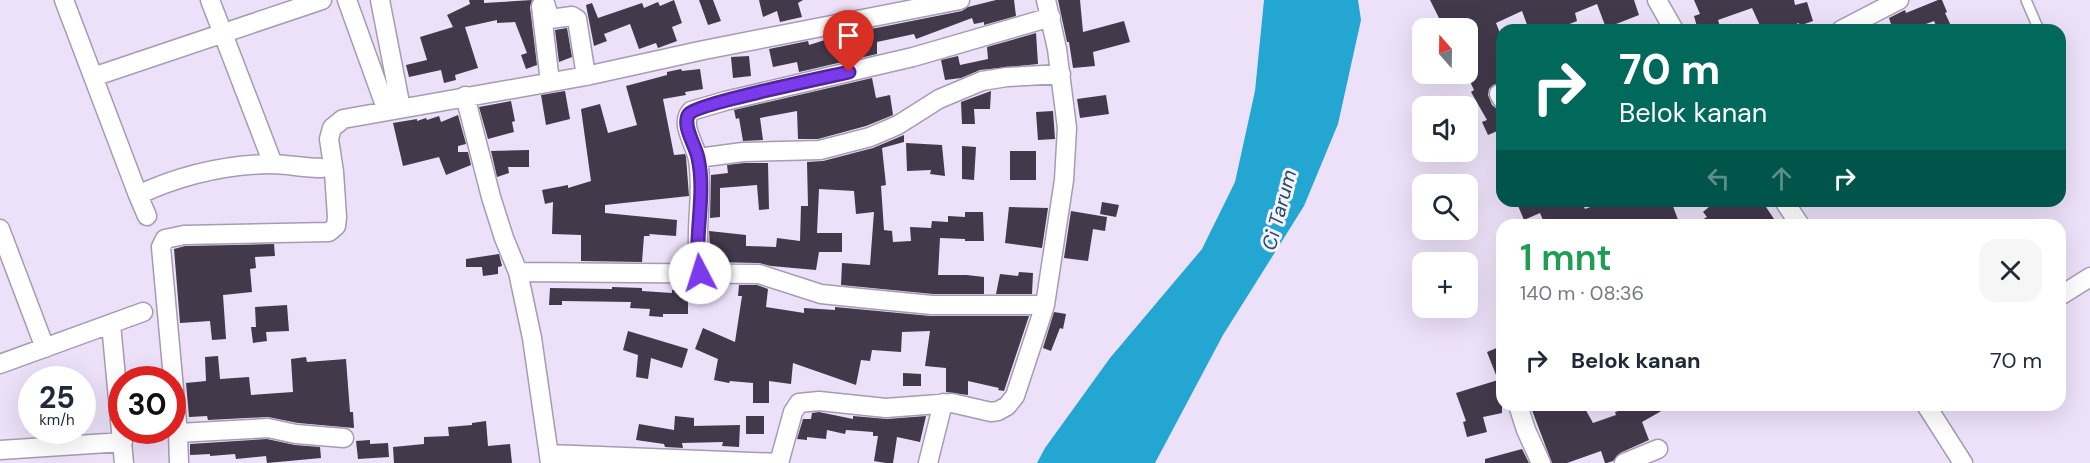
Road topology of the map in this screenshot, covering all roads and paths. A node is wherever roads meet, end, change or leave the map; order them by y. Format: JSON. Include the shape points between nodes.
{"nodes":[{"id":1,"x":64,"y":0,"type":"edge"},
{"id":2,"x":210,"y":0,"type":"edge"},
{"id":3,"x":322,"y":0,"type":"edge"},
{"id":4,"x":347,"y":0,"type":"edge"},
{"id":5,"x":380,"y":0,"type":"edge"},
{"id":6,"x":542,"y":0,"type":"edge"},
{"id":7,"x":960,"y":0,"type":"edge"},
{"id":8,"x":1657,"y":0,"type":"edge"},
{"id":9,"x":1899,"y":0,"type":"edge"},
{"id":10,"x":2026,"y":0,"type":"edge"},
{"id":11,"x":899,"y":6,"type":"edge"},
{"id":12,"x":1049,"y":9,"type":"edge"},
{"id":13,"x":1671,"y":24,"type":"edge"},
{"id":14,"x":1853,"y":24,"type":"edge"},
{"id":15,"x":2036,"y":24,"type":"edge"},
{"id":16,"x":224,"y":34,"type":"junction"},
{"id":17,"x":1060,"y":74,"type":"junction"},
{"id":18,"x":586,"y":76,"type":"junction"},
{"id":19,"x":93,"y":77,"type":"junction"},
{"id":20,"x":550,"y":82,"type":"junction"},
{"id":21,"x":465,"y":96,"type":"junction"},
{"id":22,"x":383,"y":100,"type":"dead end"},
{"id":23,"x":401,"y":108,"type":"junction"},
{"id":24,"x":698,"y":158,"type":"junction"},
{"id":25,"x":273,"y":164,"type":"junction"},
{"id":26,"x":322,"y":168,"type":"dead end"},
{"id":27,"x":138,"y":195,"type":"junction"},
{"id":28,"x":147,"y":216,"type":"dead end"},
{"id":29,"x":0,"y":231,"type":"edge"},
{"id":30,"x":518,"y":272,"type":"junction"},
{"id":31,"x":700,"y":273,"type":"junction"},
{"id":32,"x":2090,"y":277,"type":"edge"},
{"id":33,"x":2066,"y":292,"type":"edge"},
{"id":34,"x":1046,"y":305,"type":"junction"},
{"id":35,"x":142,"y":312,"type":"dead end"},
{"id":36,"x":111,"y":324,"type":"junction"},
{"id":37,"x":45,"y":348,"type":"junction"},
{"id":38,"x":0,"y":364,"type":"edge"},
{"id":39,"x":115,"y":366,"type":"edge"},
{"id":40,"x":172,"y":366,"type":"edge"},
{"id":41,"x":943,"y":403,"type":"junction"},
{"id":42,"x":1520,"y":411,"type":"edge"},
{"id":43,"x":1930,"y":411,"type":"edge"},
{"id":44,"x":186,"y":433,"type":"edge"},
{"id":45,"x":344,"y":438,"type":"dead end"},
{"id":46,"x":108,"y":443,"type":"edge"},
{"id":47,"x":123,"y":444,"type":"edge"},
{"id":48,"x":178,"y":444,"type":"edge"},
{"id":49,"x":0,"y":448,"type":"edge"},
{"id":50,"x":1658,"y":449,"type":"dead end"},
{"id":51,"x":549,"y":459,"type":"edge"},
{"id":52,"x":124,"y":463,"type":"edge"},
{"id":53,"x":179,"y":463,"type":"edge"},
{"id":54,"x":779,"y":463,"type":"edge"},
{"id":55,"x":928,"y":463,"type":"edge"},
{"id":56,"x":1541,"y":463,"type":"edge"},
{"id":57,"x":1624,"y":463,"type":"edge"},
{"id":58,"x":1963,"y":463,"type":"edge"}],
"edges":[{"from":1,"to":19,"type":"street"},
{"from":2,"to":16,"type":"street"},
{"from":3,"to":16,"type":"street"},
{"from":4,"to":22,"type":"street"},
{"from":5,"to":23,"type":"street"},
{"from":6,"to":18,"type":"street","via":[[550,19],[577,19]]},
{"from":6,"to":20,"type":"street"},
{"from":7,"to":11,"type":"street"},
{"from":8,"to":13,"type":"street"},
{"from":9,"to":14,"type":"street"},
{"from":10,"to":15,"type":"lane"},
{"from":11,"to":18,"type":"street"},
{"from":12,"to":17,"type":"street"},
{"from":12,"to":24,"type":"street","via":[[913,57],[692,111],[686,122]]},
{"from":16,"to":19,"type":"street"},
{"from":16,"to":25,"type":"street"},
{"from":17,"to":24,"type":"street","via":[[982,81],[939,99],[898,125],[829,148]]},
{"from":17,"to":34,"type":"street","via":[[1066,128],[1064,180]]},
{"from":18,"to":20,"type":"street"},
{"from":19,"to":27,"type":"street"},
{"from":20,"to":21,"type":"street"},
{"from":21,"to":23,"type":"street"},
{"from":21,"to":30,"type":"street","via":[[491,197]]},
{"from":23,"to":40,"type":"street","via":[[343,119],[332,128],[329,139],[337,217],[336,226],[329,232],[184,235],[165,239],[161,247]]},
{"from":24,"to":31,"type":"street"},
{"from":25,"to":26,"type":"street"},
{"from":25,"to":27,"type":"street","via":[[198,172]]},
{"from":27,"to":28,"type":"street"},
{"from":29,"to":37,"type":"street"},
{"from":30,"to":31,"type":"street"},
{"from":30,"to":51,"type":"street","via":[[532,338]]},
{"from":31,"to":34,"type":"street","via":[[759,274],[821,294],[932,305]]},
{"from":32,"to":33,"type":"street"},
{"from":34,"to":41,"type":"street","via":[[1015,396],[1007,406],[991,412]]},
{"from":35,"to":36,"type":"street"},
{"from":36,"to":37,"type":"street"},
{"from":36,"to":39,"type":"street"},
{"from":37,"to":38,"type":"street"},
{"from":41,"to":54,"type":"street","via":[[886,408],[819,401],[799,403]]},
{"from":41,"to":55,"type":"street"},
{"from":42,"to":56,"type":"street"},
{"from":43,"to":58,"type":"street"},
{"from":44,"to":45,"type":"street","via":[[268,428]]},
{"from":46,"to":49,"type":"street"},
{"from":47,"to":52,"type":"street"},
{"from":48,"to":53,"type":"street"},
{"from":50,"to":57,"type":"street"},
{"from":51,"to":54,"type":"street"}]}
